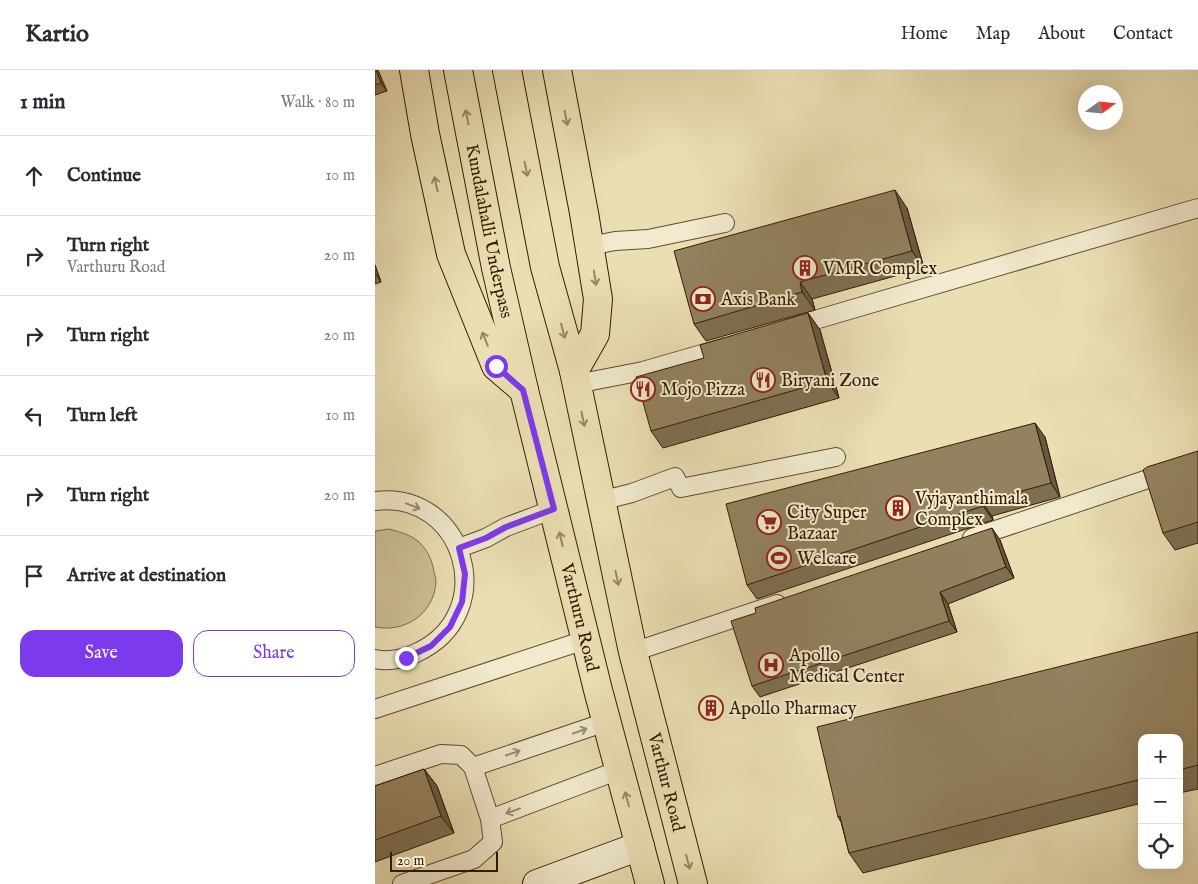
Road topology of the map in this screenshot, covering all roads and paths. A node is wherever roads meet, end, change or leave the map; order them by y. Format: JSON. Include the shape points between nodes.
{"nodes":[{"id":1,"x":414,"y":70,"type":"edge"},
{"id":2,"x":458,"y":70,"type":"edge"},
{"id":3,"x":507,"y":70,"type":"edge"},
{"id":4,"x":557,"y":70,"type":"edge"},
{"id":5,"x":1198,"y":208,"type":"edge"},
{"id":6,"x":725,"y":223,"type":"dead end"},
{"id":7,"x":590,"y":246,"type":"junction"},
{"id":8,"x":777,"y":332,"type":"edge"},
{"id":9,"x":739,"y":343,"type":"edge"},
{"id":10,"x":575,"y":378,"type":"junction"},
{"id":11,"x":523,"y":390,"type":"junction"},
{"id":12,"x":835,"y":457,"type":"dead end"},
{"id":13,"x":1151,"y":478,"type":"edge"},
{"id":14,"x":375,"y":501,"type":"edge"},
{"id":15,"x":600,"y":501,"type":"junction"},
{"id":16,"x":554,"y":509,"type":"junction"},
{"id":17,"x":954,"y":545,"type":"edge"},
{"id":18,"x":459,"y":548,"type":"junction"},
{"id":19,"x":794,"y":598,"type":"edge"},
{"id":20,"x":585,"y":640,"type":"junction"},
{"id":21,"x":633,"y":652,"type":"junction"},
{"id":22,"x":375,"y":659,"type":"edge"},
{"id":23,"x":375,"y":709,"type":"edge"},
{"id":24,"x":606,"y":722,"type":"junction"},
{"id":25,"x":473,"y":767,"type":"junction"},
{"id":26,"x":619,"y":770,"type":"junction"},
{"id":27,"x":375,"y":776,"type":"edge"},
{"id":28,"x":490,"y":819,"type":"junction"},
{"id":29,"x":640,"y":846,"type":"junction"},
{"id":30,"x":402,"y":884,"type":"edge"},
{"id":31,"x":537,"y":884,"type":"edge"},
{"id":32,"x":650,"y":884,"type":"edge"},
{"id":33,"x":693,"y":884,"type":"edge"}],
"edges":[{"from":11,"to":1,"type":"main road","one_way":true,"via":[[496,366],[451,254]]},
{"from":11,"to":2,"type":"main road","name":"Kundalahalli Underpass","one_way":true},
{"from":3,"to":10,"type":"main road","one_way":true,"via":[[545,267]]},
{"from":4,"to":7,"type":"main road","one_way":true},
{"from":5,"to":8,"type":"lane"},
{"from":6,"to":7,"type":"lane"},
{"from":7,"to":10,"type":"main road","one_way":true,"via":[[598,299],[595,334]]},
{"from":9,"to":10,"type":"lane","via":[[643,371]]},
{"from":10,"to":15,"type":"main road","one_way":true},
{"from":11,"to":16,"type":"main road","name":"Varthuru Road"},
{"from":12,"to":15,"type":"lane","via":[[681,488],[675,477]]},
{"from":13,"to":17,"type":"lane"},
{"from":14,"to":18,"type":"lane","one_way":true,"via":[[402,502],[425,510],[445,527]]},
{"from":15,"to":21,"type":"main road","one_way":true},
{"from":16,"to":18,"type":"lane"},
{"from":20,"to":16,"type":"main road","name":"Varthuru Road","one_way":true},
{"from":18,"to":22,"type":"lane","via":[[465,574],[462,602],[450,627],[431,646],[406,658]]},
{"from":19,"to":21,"type":"lane"},
{"from":20,"to":23,"type":"lane"},
{"from":20,"to":24,"type":"main road","name":"Varthuru Road"},
{"from":21,"to":33,"type":"main road","name":"Varthur Road","one_way":true},
{"from":25,"to":24,"type":"lane","one_way":true},
{"from":24,"to":26,"type":"main road","name":"Varthuru Road"},
{"from":25,"to":27,"type":"lane","via":[[461,755],[441,754]]},
{"from":25,"to":28,"type":"lane"},
{"from":26,"to":28,"type":"lane","one_way":true},
{"from":29,"to":26,"type":"main road","name":"Varthuru Road","one_way":true},
{"from":28,"to":30,"type":"lane","via":[[493,842],[474,859]]},
{"from":29,"to":31,"type":"street"},
{"from":29,"to":32,"type":"main road"}]}
